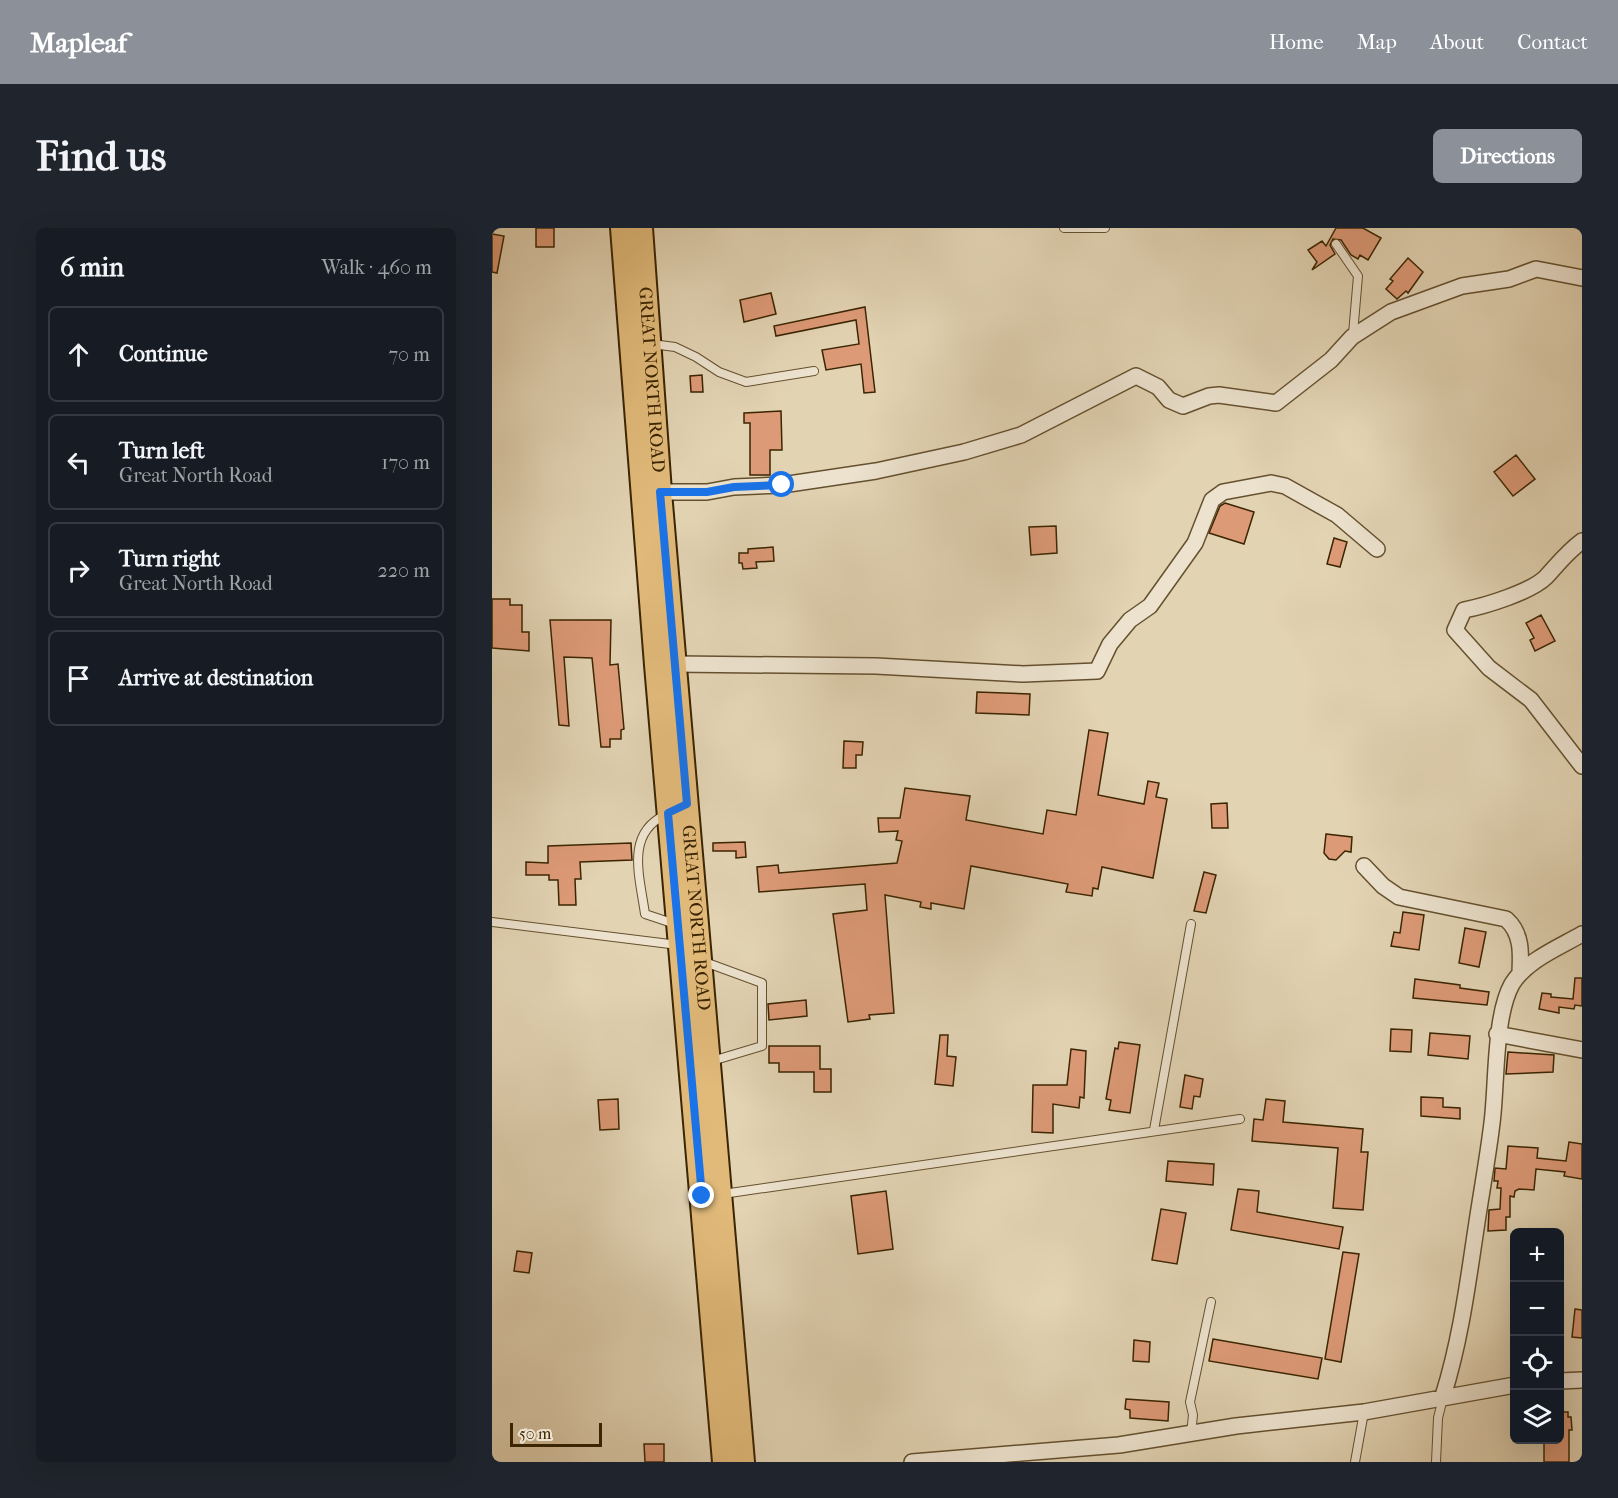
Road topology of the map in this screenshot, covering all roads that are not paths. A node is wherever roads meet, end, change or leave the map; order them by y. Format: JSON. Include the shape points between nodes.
{"nodes":[{"id":1,"x":622,"y":228,"type":"edge"},
{"id":2,"x":641,"y":228,"type":"edge"},
{"id":3,"x":1064,"y":228,"type":"edge"},
{"id":4,"x":1105,"y":228,"type":"edge"},
{"id":5,"x":1336,"y":244,"type":"dead end"},
{"id":6,"x":1582,"y":278,"type":"edge"},
{"id":7,"x":1352,"y":337,"type":"junction"},
{"id":8,"x":650,"y":344,"type":"junction"},
{"id":9,"x":814,"y":371,"type":"dead end"},
{"id":10,"x":660,"y":492,"type":"junction"},
{"id":11,"x":1582,"y":541,"type":"edge"},
{"id":12,"x":1377,"y":549,"type":"dead end"},
{"id":13,"x":675,"y":664,"type":"junction"},
{"id":14,"x":1582,"y":766,"type":"edge"},
{"id":15,"x":677,"y":809,"type":"junction"},
{"id":16,"x":1364,"y":866,"type":"dead end"},
{"id":17,"x":492,"y":922,"type":"edge"},
{"id":18,"x":1191,"y":924,"type":"dead end"},
{"id":19,"x":1582,"y":934,"type":"edge"},
{"id":20,"x":690,"y":945,"type":"junction"},
{"id":21,"x":1520,"y":972,"type":"junction"},
{"id":22,"x":1497,"y":1034,"type":"junction"},
{"id":23,"x":1582,"y":1050,"type":"edge"},
{"id":24,"x":710,"y":1062,"type":"junction"},
{"id":25,"x":1240,"y":1119,"type":"dead end"},
{"id":26,"x":1154,"y":1130,"type":"junction"},
{"id":27,"x":721,"y":1194,"type":"junction"},
{"id":28,"x":1211,"y":1302,"type":"dead end"},
{"id":29,"x":1582,"y":1380,"type":"edge"},
{"id":30,"x":1564,"y":1381,"type":"edge"},
{"id":31,"x":1510,"y":1386,"type":"edge"},
{"id":32,"x":1443,"y":1396,"type":"junction"},
{"id":33,"x":1364,"y":1412,"type":"junction"},
{"id":34,"x":1191,"y":1434,"type":"junction"},
{"id":35,"x":724,"y":1462,"type":"edge"},
{"id":36,"x":743,"y":1462,"type":"edge"},
{"id":37,"x":912,"y":1462,"type":"edge"},
{"id":38,"x":1355,"y":1462,"type":"edge"},
{"id":39,"x":1436,"y":1462,"type":"edge"}],
"edges":[{"from":1,"to":15,"type":"main road","name":"GREAT NORTH ROAD"},
{"from":2,"to":8,"type":"main road","name":"GREAT NORTH ROAD"},
{"from":3,"to":4,"type":"lane"},
{"from":5,"to":7,"type":"lane","via":[[1358,276]]},
{"from":6,"to":7,"type":"street","via":[[1536,269],[1509,279],[1462,286],[1390,312]]},
{"from":7,"to":10,"type":"street","via":[[1331,360],[1276,403],[1219,395],[1183,406],[1136,376],[1021,435],[964,452],[782,485]]},
{"from":8,"to":9,"type":"lane","via":[[675,347],[718,372],[746,382]]},
{"from":8,"to":10,"type":"main road","name":"GREAT NORTH ROAD"},
{"from":10,"to":13,"type":"main road","name":"GREAT NORTH ROAD"},
{"from":11,"to":14,"type":"street","via":[[1564,554],[1544,579],[1502,600],[1464,610],[1455,630],[1489,668],[1531,699]]},
{"from":12,"to":13,"type":"street","via":[[1337,515],[1295,490],[1271,483],[1240,487],[1212,500],[1195,543],[1150,606],[1130,620],[1110,645],[1097,671],[1023,674],[876,666]]},
{"from":13,"to":15,"type":"main road","name":"GREAT NORTH ROAD"},
{"from":15,"to":20,"type":"main road","name":"GREAT NORTH ROAD"},
{"from":15,"to":20,"type":"main road","name":"GREAT NORTH ROAD"},
{"from":15,"to":20,"type":"lane","via":[[643,830],[639,869],[645,914]]},
{"from":16,"to":21,"type":"street","via":[[1399,897],[1506,919],[1514,926],[1518,939]]},
{"from":17,"to":20,"type":"lane"},
{"from":18,"to":26,"type":"lane"},
{"from":19,"to":21,"type":"street"},
{"from":20,"to":24,"type":"main road","name":"GREAT NORTH ROAD"},
{"from":20,"to":24,"type":"lane","via":[[762,983],[762,1046]]},
{"from":20,"to":35,"type":"main road","name":"GREAT NORTH ROAD"},
{"from":21,"to":22,"type":"street","via":[[1511,986]]},
{"from":22,"to":23,"type":"street"},
{"from":22,"to":32,"type":"street","via":[[1497,1083],[1490,1140],[1456,1355]]},
{"from":24,"to":27,"type":"main road","name":"GREAT NORTH ROAD"},
{"from":25,"to":26,"type":"lane"},
{"from":26,"to":27,"type":"lane"},
{"from":27,"to":36,"type":"main road","name":"GREAT NORTH ROAD"},
{"from":28,"to":34,"type":"lane","via":[[1190,1402]]},
{"from":29,"to":30,"type":"street"},
{"from":31,"to":32,"type":"street"},
{"from":32,"to":33,"type":"street"},
{"from":32,"to":39,"type":"lane"},
{"from":33,"to":34,"type":"street"},
{"from":33,"to":38,"type":"lane"},
{"from":34,"to":37,"type":"street","via":[[1119,1445]]}]}
